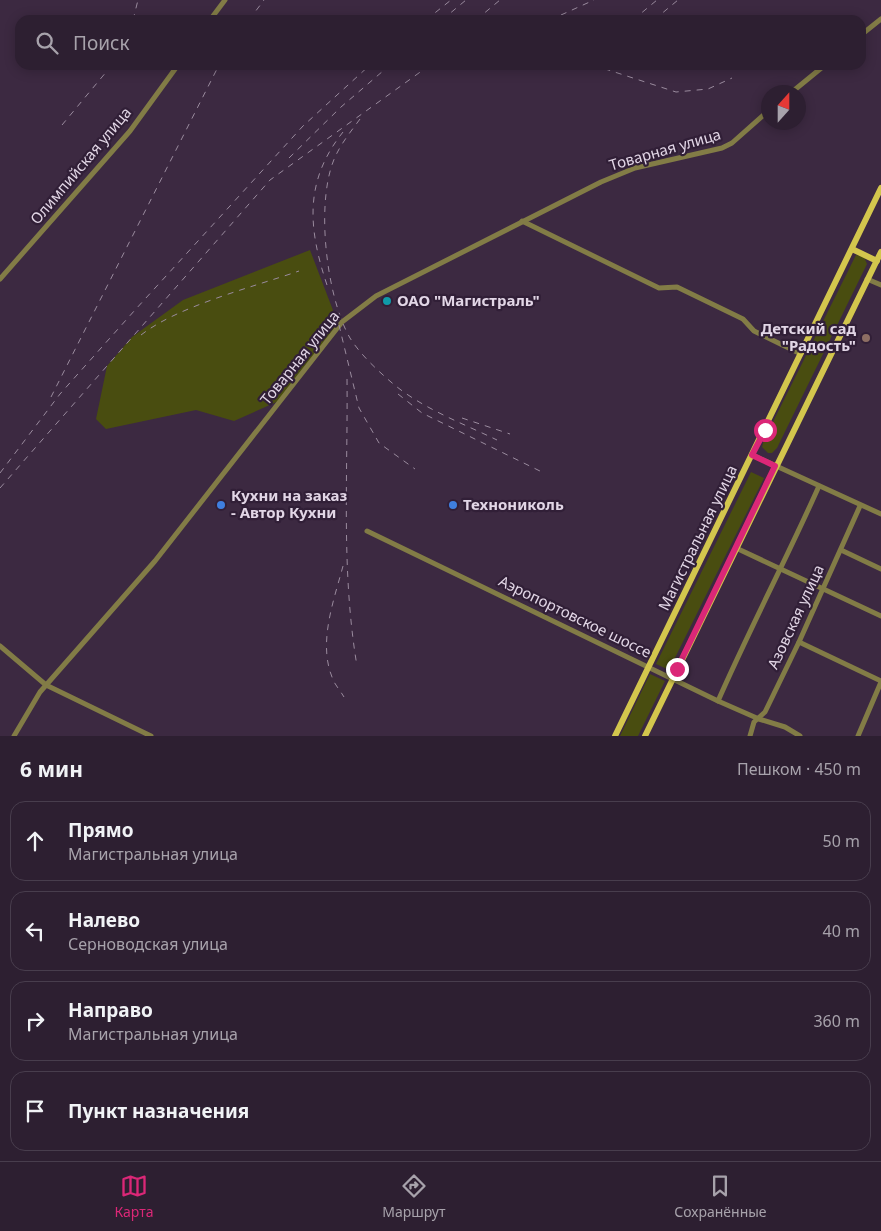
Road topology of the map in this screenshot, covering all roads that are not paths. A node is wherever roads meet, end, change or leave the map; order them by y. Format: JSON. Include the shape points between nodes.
{"nodes":[{"id":1,"x":225,"y":0,"type":"edge"},
{"id":2,"x":214,"y":15,"type":"edge"},
{"id":3,"x":881,"y":19,"type":"edge"},
{"id":4,"x":866,"y":31,"type":"edge"},
{"id":5,"x":174,"y":70,"type":"edge"},
{"id":6,"x":819,"y":70,"type":"edge"},
{"id":7,"x":801,"y":85,"type":"edge"},
{"id":8,"x":761,"y":118,"type":"edge"},
{"id":9,"x":881,"y":188,"type":"edge"},
{"id":10,"x":522,"y":221,"type":"junction"},
{"id":11,"x":852,"y":249,"type":"junction"},
{"id":12,"x":881,"y":252,"type":"edge"},
{"id":13,"x":877,"y":261,"type":"junction"},
{"id":14,"x":0,"y":279,"type":"edge"},
{"id":15,"x":867,"y":279,"type":"junction"},
{"id":16,"x":881,"y":285,"type":"edge"},
{"id":17,"x":801,"y":354,"type":"junction"},
{"id":18,"x":752,"y":455,"type":"junction"},
{"id":19,"x":775,"y":466,"type":"junction"},
{"id":20,"x":819,"y":486,"type":"junction"},
{"id":21,"x":860,"y":506,"type":"junction"},
{"id":22,"x":881,"y":514,"type":"edge"},
{"id":23,"x":366,"y":531,"type":"dead end"},
{"id":24,"x":736,"y":548,"type":"junction"},
{"id":25,"x":841,"y":550,"type":"junction"},
{"id":26,"x":881,"y":569,"type":"edge"},
{"id":27,"x":782,"y":570,"type":"junction"},
{"id":28,"x":823,"y":589,"type":"junction"},
{"id":29,"x":881,"y":616,"type":"edge"},
{"id":30,"x":799,"y":642,"type":"junction"},
{"id":31,"x":0,"y":646,"type":"edge"},
{"id":32,"x":649,"y":667,"type":"junction"},
{"id":33,"x":673,"y":678,"type":"junction"},
{"id":34,"x":881,"y":681,"type":"edge"},
{"id":35,"x":46,"y":685,"type":"junction"},
{"id":36,"x":718,"y":701,"type":"junction"},
{"id":37,"x":759,"y":719,"type":"junction"},
{"id":38,"x":14,"y":736,"type":"edge"},
{"id":39,"x":151,"y":736,"type":"edge"},
{"id":40,"x":615,"y":736,"type":"edge"},
{"id":41,"x":645,"y":736,"type":"edge"},
{"id":42,"x":750,"y":736,"type":"edge"},
{"id":43,"x":800,"y":736,"type":"edge"},
{"id":44,"x":858,"y":736,"type":"edge"}],
"edges":[{"from":1,"to":2,"type":"street"},
{"from":3,"to":4,"type":"street"},
{"from":5,"to":14,"type":"street","name":"Олимпийская улица","via":[[130,130]]},
{"from":6,"to":7,"type":"street"},
{"from":8,"to":10,"type":"street","name":"Товарная улица","via":[[722,148],[635,168]]},
{"from":9,"to":11,"type":"main road","name":"Магистральная улица"},
{"from":10,"to":17,"type":"street","via":[[659,288],[677,287],[743,319],[754,331]]},
{"from":10,"to":35,"type":"street","name":"Товарная улица","via":[[376,296],[342,322],[155,561]]},
{"from":11,"to":13,"type":"main road"},
{"from":11,"to":17,"type":"main road","name":"Магистральная улица"},
{"from":12,"to":13,"type":"main road"},
{"from":13,"to":15,"type":"main road"},
{"from":15,"to":16,"type":"street"},
{"from":15,"to":19,"type":"main road"},
{"from":17,"to":18,"type":"main road","name":"Магистральная улица"},
{"from":18,"to":19,"type":"street"},
{"from":18,"to":32,"type":"main road","name":"Магистральная улица"},
{"from":19,"to":20,"type":"street"},
{"from":19,"to":24,"type":"main road"},
{"from":20,"to":21,"type":"street"},
{"from":20,"to":27,"type":"street"},
{"from":21,"to":22,"type":"street"},
{"from":21,"to":25,"type":"street","name":"Азовская улица"},
{"from":23,"to":32,"type":"street","name":"Аэропортовское шоссе"},
{"from":24,"to":27,"type":"street"},
{"from":24,"to":33,"type":"main road"},
{"from":25,"to":26,"type":"street"},
{"from":25,"to":28,"type":"street","name":"Азовская улица"},
{"from":27,"to":28,"type":"street"},
{"from":27,"to":36,"type":"street","via":[[748,632]]},
{"from":28,"to":29,"type":"street"},
{"from":28,"to":30,"type":"street","name":"Азовская улица"},
{"from":30,"to":34,"type":"street"},
{"from":30,"to":37,"type":"street","name":"Азовская улица"},
{"from":31,"to":35,"type":"street"},
{"from":32,"to":33,"type":"street","name":"Аэропортовское шоссе"},
{"from":32,"to":40,"type":"main road","name":"Магистральная улица"},
{"from":33,"to":36,"type":"street","name":"Аэропортовское шоссе"},
{"from":33,"to":41,"type":"main road"},
{"from":34,"to":44,"type":"street"},
{"from":35,"to":38,"type":"street","name":"Товарная улица"},
{"from":35,"to":39,"type":"street"},
{"from":36,"to":37,"type":"street","name":"Аэропортовское шоссе"},
{"from":37,"to":42,"type":"street","name":"Азовская улица","via":[[754,722]]},
{"from":37,"to":43,"type":"street","name":"Аэропортовское шоссе","via":[[785,727]]}]}
